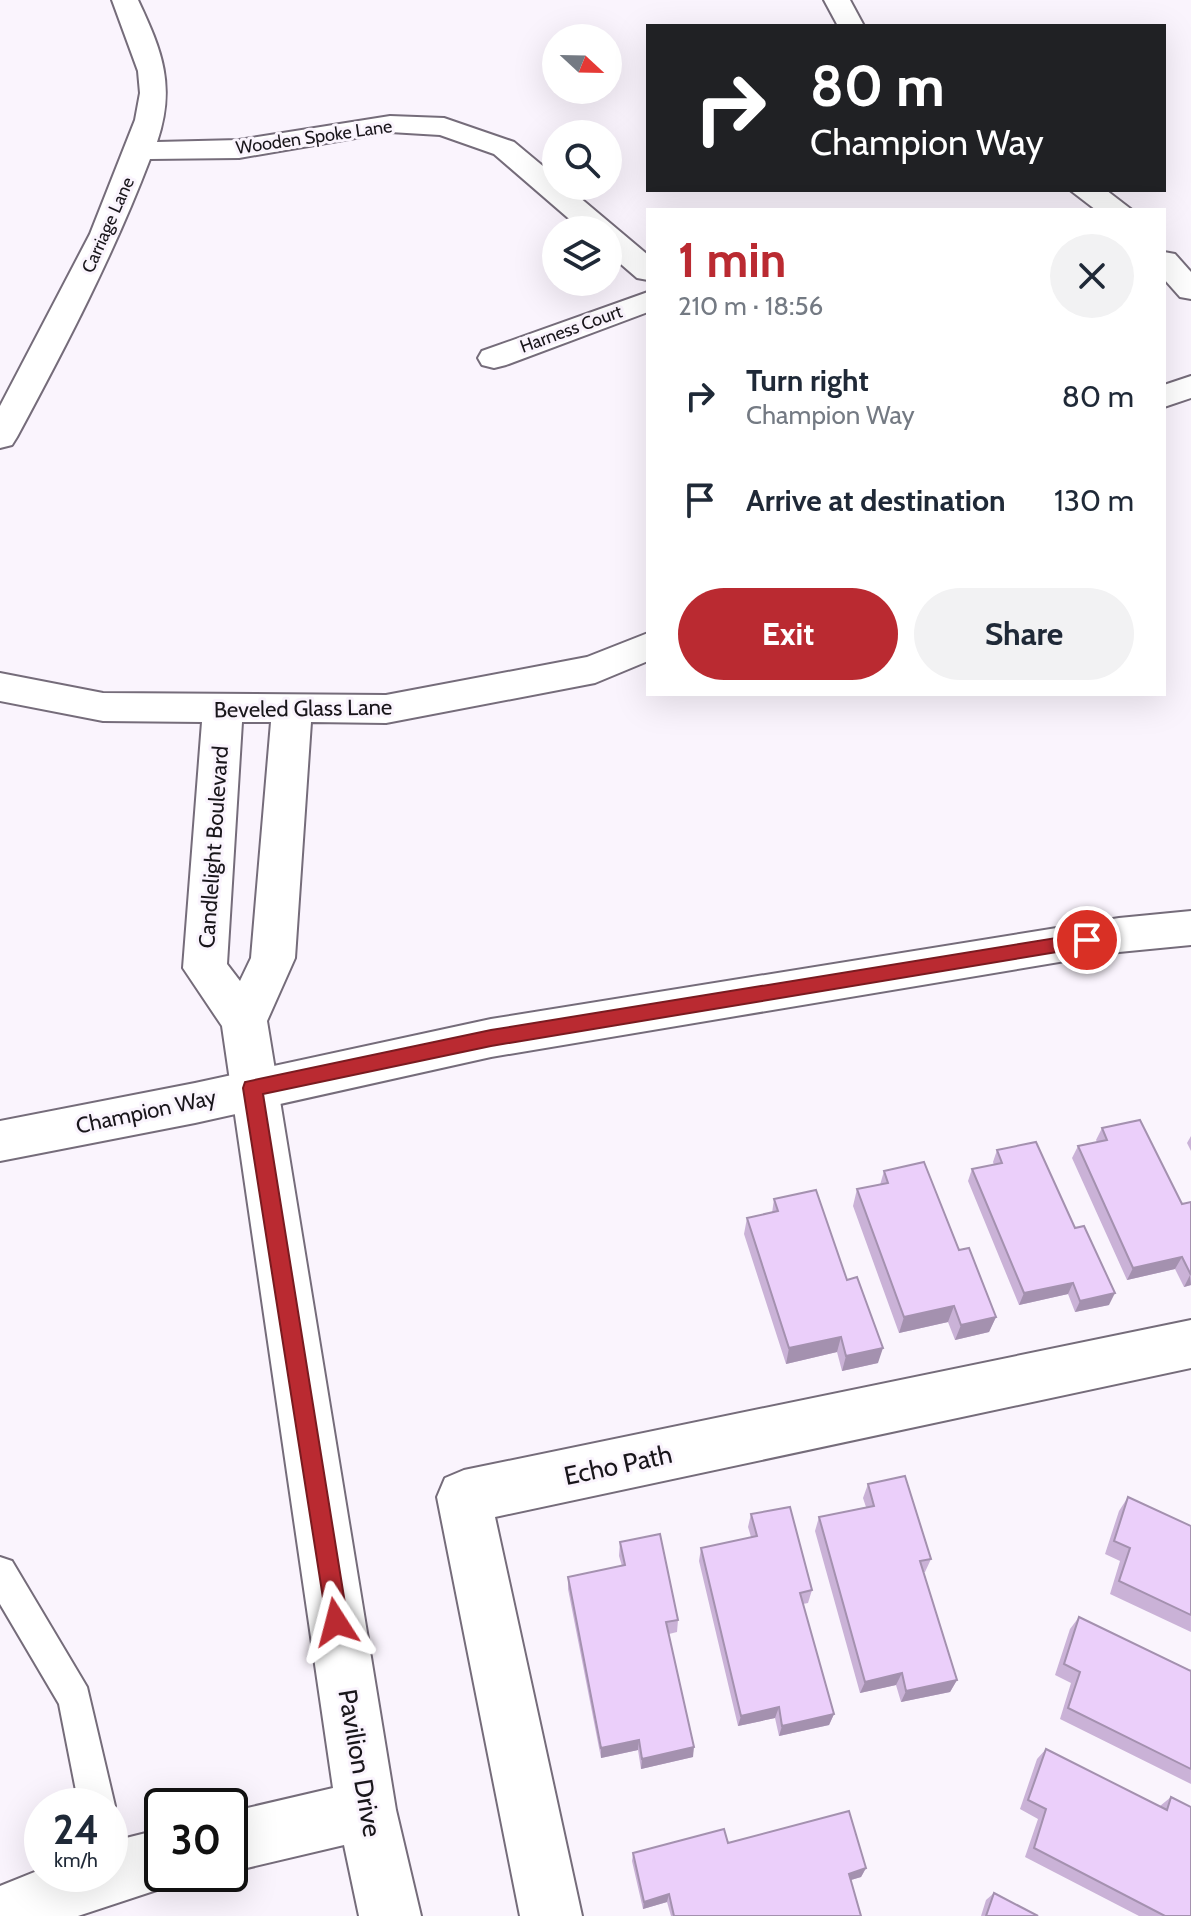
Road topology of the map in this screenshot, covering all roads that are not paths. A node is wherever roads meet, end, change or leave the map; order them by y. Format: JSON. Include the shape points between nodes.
{"nodes":[{"id":1,"x":125,"y":0,"type":"edge"},
{"id":2,"x":837,"y":0,"type":"edge"},
{"id":3,"x":850,"y":24,"type":"edge"},
{"id":4,"x":139,"y":151,"type":"junction"},
{"id":5,"x":1088,"y":192,"type":"edge"},
{"id":6,"x":1114,"y":208,"type":"edge"},
{"id":7,"x":584,"y":216,"type":"edge"},
{"id":8,"x":622,"y":249,"type":"edge"},
{"id":9,"x":1166,"y":263,"type":"edge"},
{"id":10,"x":646,"y":269,"type":"edge"},
{"id":11,"x":1191,"y":290,"type":"edge"},
{"id":12,"x":646,"y":302,"type":"edge"},
{"id":13,"x":494,"y":358,"type":"dead end"},
{"id":14,"x":1191,"y":386,"type":"edge"},
{"id":15,"x":1166,"y":396,"type":"edge"},
{"id":16,"x":0,"y":437,"type":"edge"},
{"id":17,"x":646,"y":647,"type":"edge"},
{"id":18,"x":0,"y":687,"type":"edge"},
{"id":19,"x":223,"y":709,"type":"junction"},
{"id":20,"x":292,"y":709,"type":"junction"},
{"id":21,"x":1191,"y":928,"type":"edge"},
{"id":22,"x":244,"y":1021,"type":"junction"},
{"id":23,"x":252,"y":1088,"type":"junction"},
{"id":24,"x":0,"y":1141,"type":"edge"},
{"id":25,"x":1191,"y":1344,"type":"edge"},
{"id":26,"x":0,"y":1573,"type":"edge"},
{"id":27,"x":93,"y":1788,"type":"edge"},
{"id":28,"x":366,"y":1810,"type":"junction"},
{"id":29,"x":248,"y":1838,"type":"edge"},
{"id":30,"x":61,"y":1892,"type":"edge"},
{"id":31,"x":3,"y":1916,"type":"edge"},
{"id":32,"x":390,"y":1916,"type":"edge"},
{"id":33,"x":551,"y":1916,"type":"edge"}],
"edges":[{"from":1,"to":4,"type":"street","name":"Carriage Lane","via":[[155,90]]},
{"from":2,"to":3,"type":"street"},
{"from":4,"to":7,"type":"street","name":"Wooden Spoke Lane","via":[[239,149],[390,124],[444,127],[504,148]]},
{"from":4,"to":16,"type":"street","name":"Carriage Lane","via":[[89,269]]},
{"from":5,"to":6,"type":"street"},
{"from":8,"to":10,"type":"street"},
{"from":9,"to":11,"type":"street"},
{"from":12,"to":13,"type":"street","name":"Harness Court"},
{"from":14,"to":15,"type":"street"},
{"from":17,"to":20,"type":"street","name":"Beveled Glass Lane","via":[[595,669],[400,707]]},
{"from":18,"to":19,"type":"street","name":"Beveled Glass Lane","via":[[103,707]]},
{"from":19,"to":20,"type":"street","name":"Beveled Glass Lane"},
{"from":19,"to":22,"type":"street","name":"Candlelight Boulevard","via":[[205,968]]},
{"from":20,"to":22,"type":"street","via":[[273,958]]},
{"from":21,"to":23,"type":"street","name":"Champion Way","via":[[1119,935],[491,1038]]},
{"from":22,"to":23,"type":"street","name":"Candlelight Boulevard"},
{"from":23,"to":24,"type":"street","name":"Champion Way"},
{"from":23,"to":28,"type":"street","name":"Pavilion Drive"},
{"from":25,"to":33,"type":"street","name":"Echo Path","via":[[464,1497]]},
{"from":26,"to":27,"type":"lane","via":[[75,1699]]},
{"from":28,"to":29,"type":"street"},
{"from":28,"to":32,"type":"street","name":"Pavilion Drive"},
{"from":30,"to":31,"type":"street"}]}
